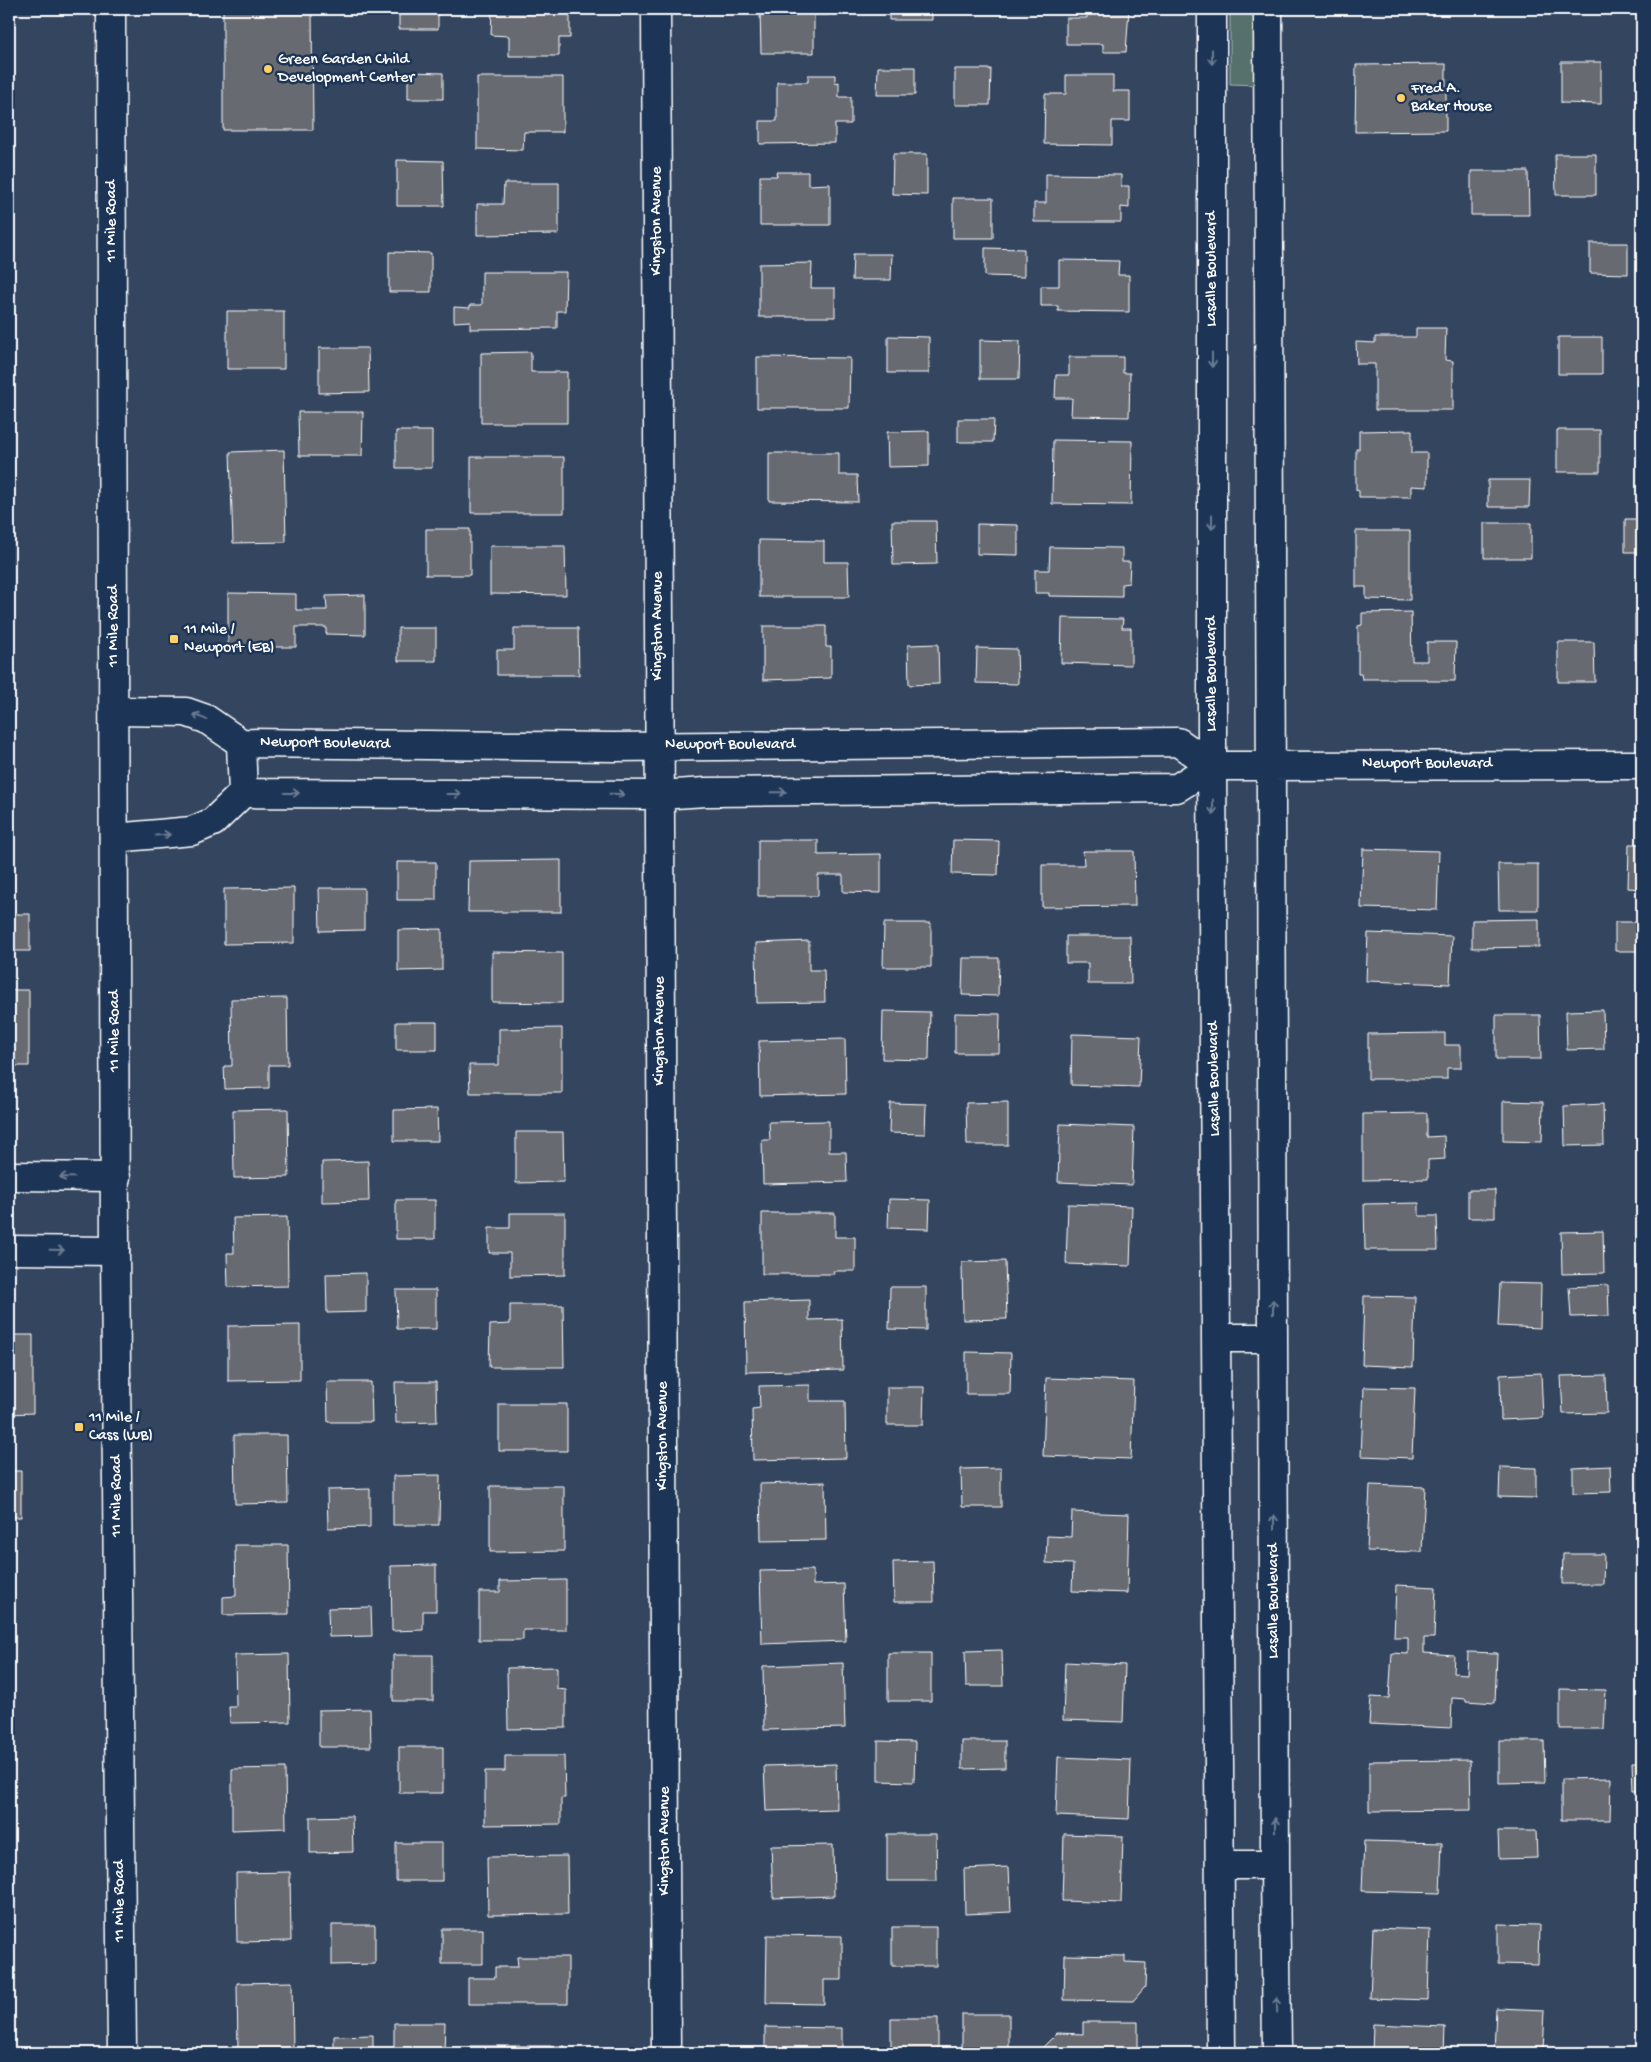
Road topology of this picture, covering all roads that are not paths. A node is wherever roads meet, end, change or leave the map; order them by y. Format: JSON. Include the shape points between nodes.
{"nodes":[{"id":1,"x":111,"y":9,"type":"edge"},
{"id":2,"x":656,"y":9,"type":"edge"},
{"id":3,"x":1212,"y":9,"type":"edge"},
{"id":4,"x":1268,"y":9,"type":"edge"},
{"id":5,"x":114,"y":711,"type":"junction"},
{"id":6,"x":241,"y":743,"type":"junction"},
{"id":7,"x":659,"y":746,"type":"junction"},
{"id":8,"x":1642,"y":765,"type":"edge"},
{"id":9,"x":1212,"y":766,"type":"junction"},
{"id":10,"x":1270,"y":766,"type":"junction"},
{"id":11,"x":243,"y":793,"type":"junction"},
{"id":12,"x":659,"y":795,"type":"junction"},
{"id":13,"x":114,"y":838,"type":"junction"},
{"id":14,"x":9,"y":1176,"type":"edge"},
{"id":15,"x":116,"y":1177,"type":"junction"},
{"id":16,"x":9,"y":1250,"type":"edge"},
{"id":17,"x":115,"y":1251,"type":"junction"},
{"id":18,"x":1217,"y":1338,"type":"junction"},
{"id":19,"x":1273,"y":1338,"type":"junction"},
{"id":20,"x":1222,"y":1865,"type":"junction"},
{"id":21,"x":1275,"y":1865,"type":"junction"},
{"id":22,"x":122,"y":2053,"type":"edge"},
{"id":23,"x":666,"y":2053,"type":"edge"},
{"id":24,"x":1221,"y":2053,"type":"edge"},
{"id":25,"x":1277,"y":2053,"type":"edge"}],
"edges":[{"from":1,"to":5,"type":"street","name":"11 Mile Road"},
{"from":2,"to":7,"type":"street","name":"Kingston Avenue"},
{"from":3,"to":9,"type":"street","name":"Lasalle Boulevard","one_way":true},
{"from":4,"to":10,"type":"street","name":"Lasalle Boulevard"},
{"from":6,"to":5,"type":"street","name":"Newport Boulevard","one_way":true,"via":[[206,719],[186,712]]},
{"from":5,"to":13,"type":"street","name":"11 Mile Road"},
{"from":6,"to":7,"type":"street","name":"Newport Boulevard"},
{"from":6,"to":11,"type":"street","name":"Newport Boulevard"},
{"from":7,"to":9,"type":"street","name":"Newport Boulevard","via":[[1178,742]]},
{"from":7,"to":12,"type":"street","name":"Kingston Avenue"},
{"from":8,"to":10,"type":"street","name":"Newport Boulevard"},
{"from":9,"to":10,"type":"street","name":"Newport Boulevard"},
{"from":12,"to":9,"type":"street","one_way":true,"via":[[1177,788]]},
{"from":9,"to":18,"type":"street","name":"Lasalle Boulevard","one_way":true},
{"from":19,"to":10,"type":"street","name":"Lasalle Boulevard","one_way":true},
{"from":11,"to":12,"type":"street","one_way":true},
{"from":13,"to":11,"type":"street","one_way":true,"via":[[192,831],[213,822]]},
{"from":12,"to":23,"type":"street","name":"Kingston Avenue"},
{"from":13,"to":15,"type":"street","name":"11 Mile Road"},
{"from":15,"to":14,"type":"street","one_way":true},
{"from":15,"to":17,"type":"street","name":"11 Mile Road"},
{"from":16,"to":17,"type":"street","one_way":true},
{"from":17,"to":22,"type":"street","name":"11 Mile Road"},
{"from":18,"to":19,"type":"street"},
{"from":18,"to":20,"type":"street","name":"Lasalle Boulevard"},
{"from":21,"to":19,"type":"street","name":"Lasalle Boulevard","one_way":true},
{"from":20,"to":21,"type":"street"},
{"from":20,"to":24,"type":"street","name":"Lasalle Boulevard"},
{"from":25,"to":21,"type":"street","name":"Lasalle Boulevard","one_way":true}]}
